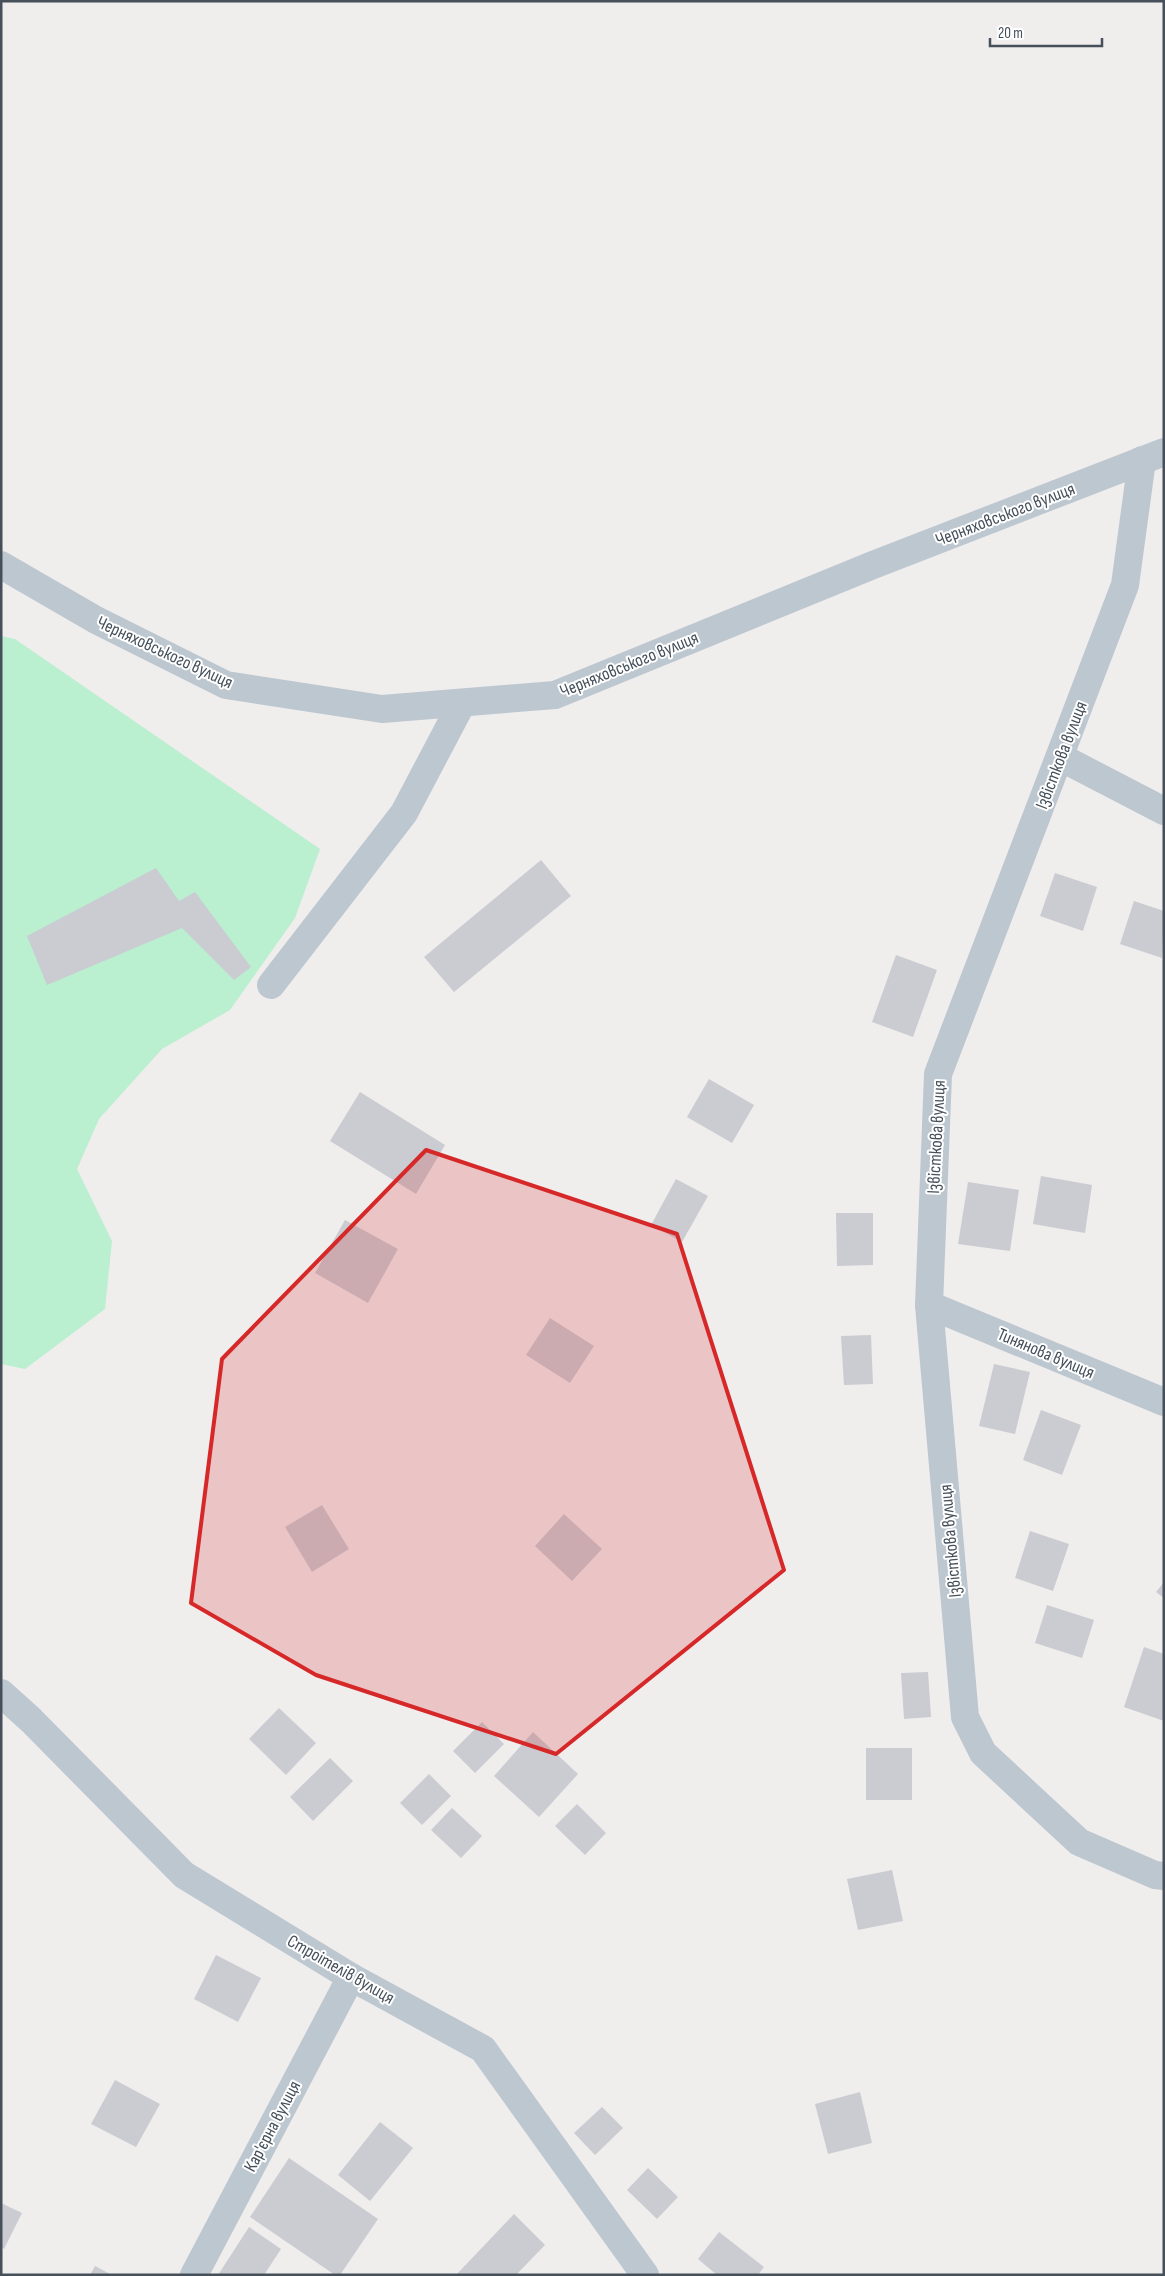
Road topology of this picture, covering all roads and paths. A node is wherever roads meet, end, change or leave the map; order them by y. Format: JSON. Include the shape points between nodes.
{"nodes":[{"id":1,"x":1153,"y":456,"type":"edge"},
{"id":2,"x":1,"y":565,"type":"edge"},
{"id":3,"x":462,"y":703,"type":"junction"},
{"id":4,"x":1060,"y":758,"type":"junction"},
{"id":5,"x":1164,"y":811,"type":"edge"},
{"id":6,"x":271,"y":984,"type":"dead end"},
{"id":7,"x":929,"y":1305,"type":"junction"},
{"id":8,"x":1164,"y":1402,"type":"edge"},
{"id":9,"x":1,"y":1694,"type":"edge"},
{"id":10,"x":1164,"y":1876,"type":"edge"},
{"id":11,"x":351,"y":1977,"type":"junction"},
{"id":12,"x":194,"y":2275,"type":"edge"},
{"id":13,"x":645,"y":2275,"type":"edge"}],
"edges":[{"from":1,"to":3,"type":"street","name":"Черняховського вулиця","via":[[873,565],[555,695]]},
{"from":1,"to":4,"type":"street","name":"Iзвiсткова вулиця","via":[[1125,586]]},
{"from":2,"to":3,"type":"street","name":"Черняховського вулиця","via":[[96,620],[226,685],[382,709]]},
{"from":3,"to":6,"type":"street","via":[[404,812]]},
{"from":4,"to":5,"type":"street"},
{"from":4,"to":7,"type":"street","name":"Iзвiсткова вулиця","via":[[938,1074]]},
{"from":7,"to":8,"type":"street","name":"Тинянова вулиця"},
{"from":7,"to":10,"type":"street","name":"Iзвiсткова вулиця","via":[[965,1717],[983,1753],[1079,1842]]},
{"from":9,"to":11,"type":"street","name":"Строiтелiв вулиця","via":[[184,1875]]},
{"from":11,"to":12,"type":"street","name":"Кар'єрна вулиця"},
{"from":11,"to":13,"type":"street","name":"Строiтелiв вулиця","via":[[483,2049]]}]}
